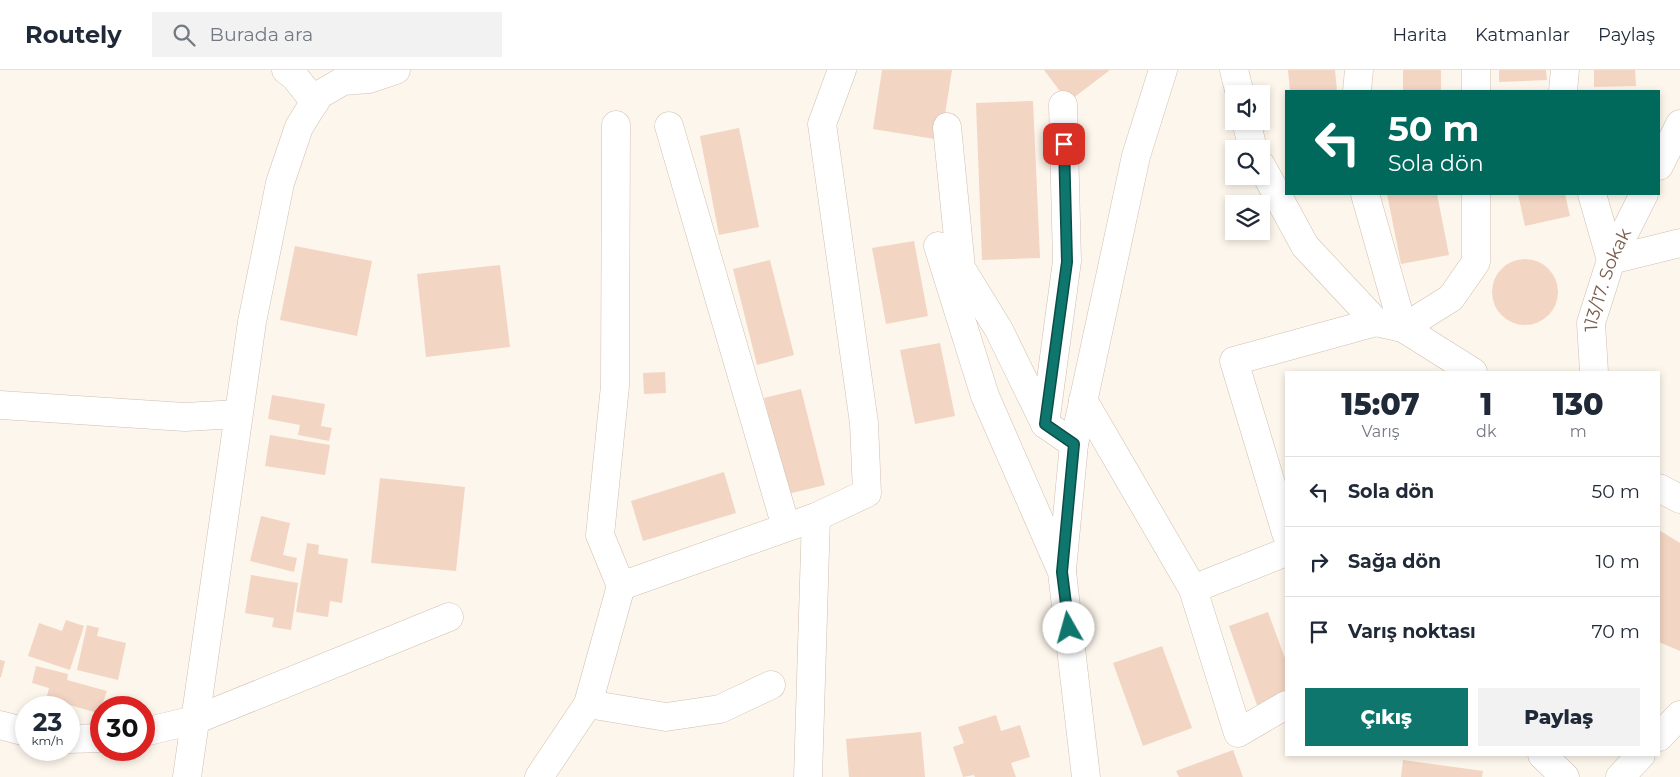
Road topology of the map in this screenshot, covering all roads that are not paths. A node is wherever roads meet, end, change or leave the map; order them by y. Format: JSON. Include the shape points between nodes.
{"nodes":[{"id":1,"x":286,"y":70,"type":"edge"},
{"id":2,"x":396,"y":70,"type":"edge"},
{"id":3,"x":842,"y":70,"type":"edge"},
{"id":4,"x":1163,"y":70,"type":"edge"},
{"id":5,"x":1234,"y":70,"type":"edge"},
{"id":6,"x":1359,"y":70,"type":"edge"},
{"id":7,"x":1476,"y":70,"type":"edge"},
{"id":8,"x":1565,"y":70,"type":"edge"},
{"id":9,"x":1238,"y":85,"type":"edge"},
{"id":10,"x":1357,"y":90,"type":"edge"},
{"id":11,"x":1476,"y":90,"type":"edge"},
{"id":12,"x":1563,"y":90,"type":"edge"},
{"id":13,"x":315,"y":102,"type":"junction"},
{"id":14,"x":1063,"y":105,"type":"dead end"},
{"id":15,"x":616,"y":124,"type":"dead end"},
{"id":16,"x":1680,"y":124,"type":"edge"},
{"id":17,"x":669,"y":126,"type":"dead end"},
{"id":18,"x":947,"y":127,"type":"dead end"},
{"id":19,"x":1660,"y":164,"type":"edge"},
{"id":20,"x":1270,"y":182,"type":"edge"},
{"id":21,"x":1365,"y":195,"type":"edge"},
{"id":22,"x":1476,"y":195,"type":"edge"},
{"id":23,"x":1592,"y":195,"type":"edge"},
{"id":24,"x":1644,"y":195,"type":"edge"},
{"id":25,"x":1680,"y":242,"type":"edge"},
{"id":26,"x":938,"y":246,"type":"dead end"},
{"id":27,"x":1611,"y":260,"type":"junction"},
{"id":28,"x":1376,"y":322,"type":"junction"},
{"id":29,"x":1403,"y":328,"type":"junction"},
{"id":30,"x":1472,"y":371,"type":"edge"},
{"id":31,"x":1594,"y":371,"type":"edge"},
{"id":32,"x":1084,"y":400,"type":"junction"},
{"id":33,"x":0,"y":405,"type":"edge"},
{"id":34,"x":238,"y":414,"type":"junction"},
{"id":35,"x":1045,"y":424,"type":"junction"},
{"id":36,"x":1074,"y":444,"type":"junction"},
{"id":37,"x":1660,"y":489,"type":"edge"},
{"id":38,"x":1680,"y":499,"type":"edge"},
{"id":39,"x":816,"y":517,"type":"junction"},
{"id":40,"x":786,"y":528,"type":"junction"},
{"id":41,"x":1285,"y":530,"type":"edge"},
{"id":42,"x":1285,"y":552,"type":"edge"},
{"id":43,"x":1062,"y":572,"type":"junction"},
{"id":44,"x":621,"y":586,"type":"junction"},
{"id":45,"x":1193,"y":589,"type":"junction"},
{"id":46,"x":449,"y":617,"type":"dead end"},
{"id":47,"x":771,"y":685,"type":"dead end"},
{"id":48,"x":588,"y":704,"type":"junction"},
{"id":49,"x":1285,"y":707,"type":"edge"},
{"id":50,"x":1680,"y":715,"type":"edge"},
{"id":51,"x":196,"y":720,"type":"junction"},
{"id":52,"x":0,"y":725,"type":"edge"},
{"id":53,"x":15,"y":729,"type":"edge"},
{"id":54,"x":155,"y":729,"type":"edge"},
{"id":55,"x":1660,"y":735,"type":"edge"},
{"id":56,"x":1543,"y":756,"type":"edge"},
{"id":57,"x":1640,"y":756,"type":"edge"},
{"id":58,"x":188,"y":777,"type":"edge"},
{"id":59,"x":539,"y":777,"type":"edge"},
{"id":60,"x":808,"y":777,"type":"edge"},
{"id":61,"x":1086,"y":777,"type":"edge"},
{"id":62,"x":1565,"y":777,"type":"edge"},
{"id":63,"x":1620,"y":777,"type":"edge"}],
"edges":[{"from":1,"to":13,"type":"street"},
{"from":2,"to":13,"type":"street","via":[[369,79],[343,81],[319,95]]},
{"from":3,"to":39,"type":"street","via":[[822,124],[864,423],[866,493]]},
{"from":4,"to":32,"type":"street","via":[[1136,156]]},
{"from":5,"to":9,"type":"street"},
{"from":6,"to":10,"type":"street"},
{"from":7,"to":11,"type":"street"},
{"from":8,"to":12,"type":"street"},
{"from":13,"to":34,"type":"street","via":[[299,127],[280,184],[252,322]]},
{"from":14,"to":35,"type":"street","via":[[1067,262]]},
{"from":15,"to":44,"type":"street","via":[[615,386],[600,535]]},
{"from":16,"to":19,"type":"street"},
{"from":17,"to":40,"type":"street"},
{"from":18,"to":35,"type":"street","via":[[961,268],[999,330]]},
{"from":20,"to":28,"type":"street","via":[[1304,246]]},
{"from":21,"to":29,"type":"street"},
{"from":22,"to":29,"type":"street","via":[[1476,262],[1451,298]]},
{"from":23,"to":27,"type":"street"},
{"from":24,"to":27,"type":"street","name":"113/17. Sokak"},
{"from":25,"to":27,"type":"street"},
{"from":26,"to":43,"type":"street","via":[[985,396]]},
{"from":27,"to":31,"type":"street","name":"113/17. Sokak","via":[[1591,323]]},
{"from":28,"to":29,"type":"street"},
{"from":28,"to":41,"type":"street","via":[[1234,362]]},
{"from":29,"to":30,"type":"street"},
{"from":32,"to":36,"type":"street"},
{"from":32,"to":45,"type":"street"},
{"from":33,"to":34,"type":"street","via":[[185,417]]},
{"from":34,"to":51,"type":"street"},
{"from":35,"to":36,"type":"street"},
{"from":36,"to":43,"type":"street"},
{"from":37,"to":38,"type":"street"},
{"from":39,"to":40,"type":"street"},
{"from":39,"to":60,"type":"street"},
{"from":40,"to":44,"type":"street"},
{"from":42,"to":45,"type":"street"},
{"from":43,"to":61,"type":"street"},
{"from":44,"to":48,"type":"street"},
{"from":45,"to":49,"type":"street","via":[[1238,733]]},
{"from":46,"to":51,"type":"street"},
{"from":47,"to":48,"type":"street","via":[[720,709],[666,718]]},
{"from":48,"to":59,"type":"street"},
{"from":50,"to":55,"type":"street"},
{"from":51,"to":54,"type":"street"},
{"from":51,"to":58,"type":"street"},
{"from":52,"to":53,"type":"street"},
{"from":56,"to":62,"type":"street"},
{"from":57,"to":63,"type":"street"}]}
